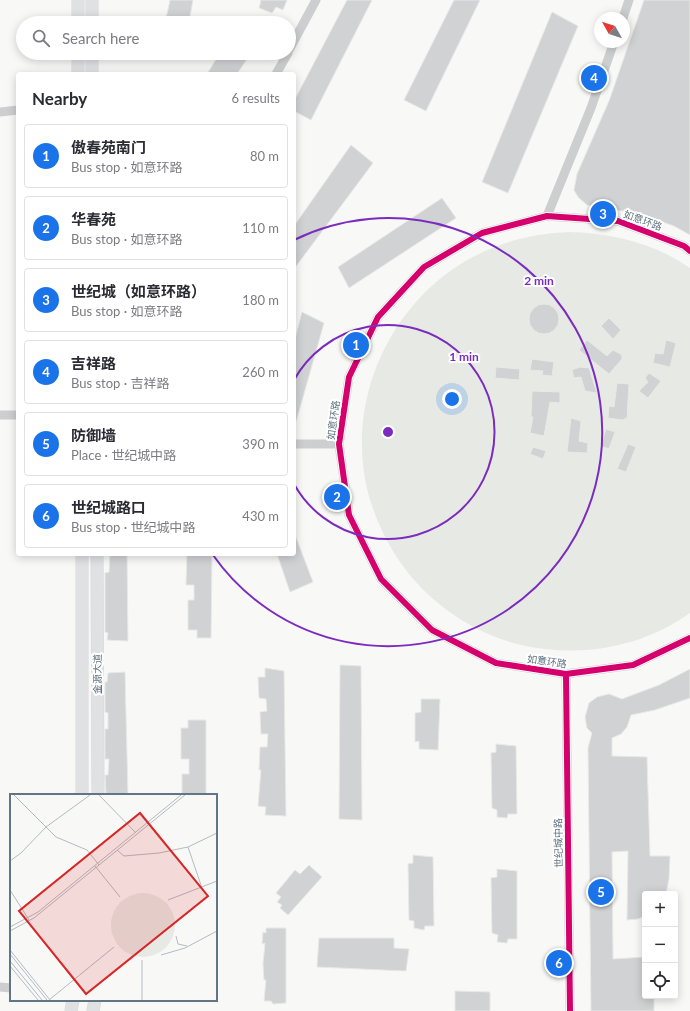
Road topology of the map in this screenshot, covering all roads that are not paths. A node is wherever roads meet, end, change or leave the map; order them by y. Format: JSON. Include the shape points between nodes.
{"nodes":[{"id":1,"x":78,"y":0,"type":"edge"},
{"id":2,"x":92,"y":0,"type":"edge"},
{"id":3,"x":316,"y":0,"type":"edge"},
{"id":4,"x":629,"y":0,"type":"edge"},
{"id":5,"x":625,"y":12,"type":"edge"},
{"id":6,"x":78,"y":16,"type":"edge"},
{"id":7,"x":92,"y":16,"type":"edge"},
{"id":8,"x":296,"y":37,"type":"edge"},
{"id":9,"x":612,"y":48,"type":"edge"},
{"id":10,"x":78,"y":60,"type":"edge"},
{"id":11,"x":92,"y":60,"type":"edge"},
{"id":12,"x":284,"y":60,"type":"edge"},
{"id":13,"x":78,"y":72,"type":"edge"},
{"id":14,"x":92,"y":72,"type":"edge"},
{"id":15,"x":277,"y":72,"type":"edge"},
{"id":16,"x":16,"y":110,"type":"edge"},
{"id":17,"x":0,"y":112,"type":"edge"},
{"id":18,"x":547,"y":216,"type":"junction"},
{"id":19,"x":690,"y":251,"type":"edge"},
{"id":20,"x":0,"y":415,"type":"edge"},
{"id":21,"x":16,"y":415,"type":"edge"},
{"id":22,"x":296,"y":444,"type":"edge"},
{"id":23,"x":339,"y":444,"type":"junction"},
{"id":24,"x":82,"y":556,"type":"edge"},
{"id":25,"x":96,"y":556,"type":"edge"},
{"id":26,"x":690,"y":638,"type":"edge"},
{"id":27,"x":566,"y":674,"type":"junction"},
{"id":28,"x":82,"y":794,"type":"edge"},
{"id":29,"x":98,"y":794,"type":"edge"},
{"id":30,"x":73,"y":1001,"type":"edge"},
{"id":31,"x":95,"y":1001,"type":"edge"},
{"id":32,"x":71,"y":1011,"type":"edge"},
{"id":33,"x":93,"y":1011,"type":"edge"},
{"id":34,"x":570,"y":1011,"type":"edge"}],
"edges":[{"from":1,"to":6,"type":"street"},
{"from":2,"to":7,"type":"street"},
{"from":3,"to":8,"type":"street"},
{"from":4,"to":5,"type":"street"},
{"from":9,"to":18,"type":"street","via":[[592,108]]},
{"from":10,"to":13,"type":"street"},
{"from":11,"to":14,"type":"street"},
{"from":12,"to":15,"type":"street"},
{"from":16,"to":17,"type":"street"},
{"from":18,"to":19,"type":"street","name":"如意环路","via":[[618,221],[684,246]]},
{"from":18,"to":23,"type":"street","name":"如意环路","via":[[482,233],[424,267],[378,317],[349,378]]},
{"from":20,"to":21,"type":"street"},
{"from":22,"to":23,"type":"street"},
{"from":23,"to":27,"type":"street","name":"如意环路","via":[[349,515],[381,579],[439,634],[496,663]]},
{"from":24,"to":28,"type":"street","name":"金源大道"},
{"from":25,"to":29,"type":"street","name":"金源大道"},
{"from":26,"to":27,"type":"street","name":"如意环路","via":[[633,665]]},
{"from":27,"to":34,"type":"street","name":"世纪城中路"},
{"from":30,"to":32,"type":"street"},
{"from":31,"to":33,"type":"street"}]}
